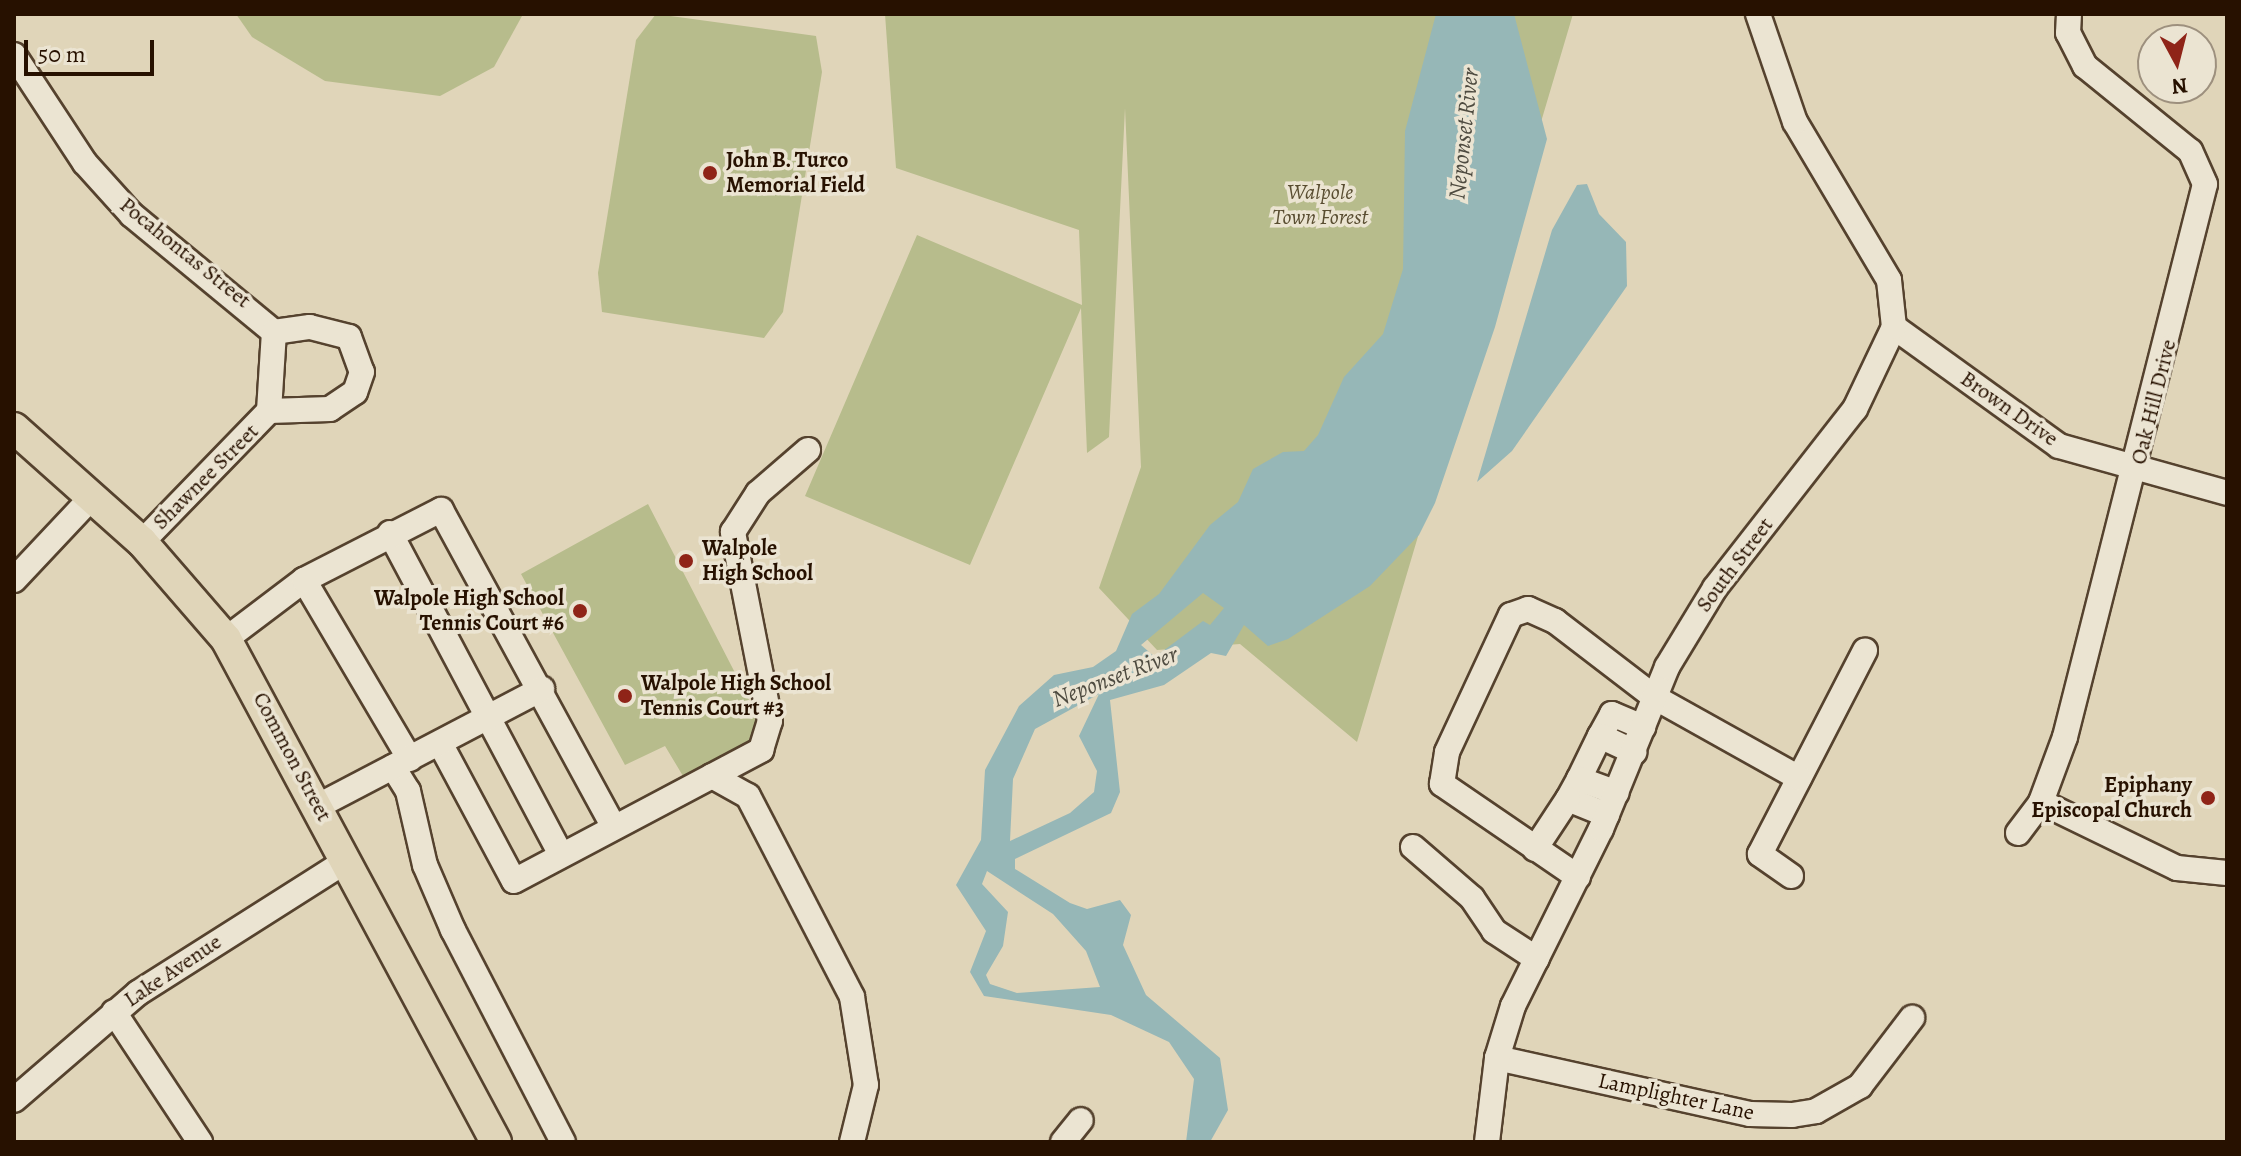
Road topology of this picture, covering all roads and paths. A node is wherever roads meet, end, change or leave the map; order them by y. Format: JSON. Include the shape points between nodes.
{"nodes":[{"id":1,"x":1758,"y":14,"type":"edge"},
{"id":2,"x":2069,"y":14,"type":"edge"},
{"id":3,"x":14,"y":55,"type":"edge"},
{"id":4,"x":1894,"y":327,"type":"junction"},
{"id":5,"x":274,"y":332,"type":"junction"},
{"id":6,"x":269,"y":411,"type":"junction"},
{"id":7,"x":14,"y":428,"type":"edge"},
{"id":8,"x":808,"y":450,"type":"dead end"},
{"id":9,"x":2136,"y":470,"type":"junction"},
{"id":10,"x":2227,"y":493,"type":"edge"},
{"id":11,"x":93,"y":496,"type":"junction"},
{"id":12,"x":390,"y":533,"type":"junction"},
{"id":13,"x":142,"y":542,"type":"junction"},
{"id":14,"x":14,"y":580,"type":"edge"},
{"id":15,"x":304,"y":580,"type":"junction"},
{"id":16,"x":226,"y":639,"type":"junction"},
{"id":17,"x":1865,"y":651,"type":"dead end"},
{"id":18,"x":1626,"y":676,"type":"junction"},
{"id":19,"x":542,"y":689,"type":"junction"},
{"id":20,"x":1654,"y":697,"type":"junction"},
{"id":21,"x":1612,"y":714,"type":"junction"},
{"id":22,"x":492,"y":717,"type":"junction"},
{"id":23,"x":1643,"y":727,"type":"junction"},
{"id":24,"x":441,"y":745,"type":"junction"},
{"id":25,"x":1595,"y":746,"type":"junction"},
{"id":26,"x":401,"y":763,"type":"junction"},
{"id":27,"x":712,"y":776,"type":"junction"},
{"id":28,"x":1799,"y":778,"type":"junction"},
{"id":29,"x":1621,"y":783,"type":"junction"},
{"id":30,"x":1574,"y":789,"type":"junction"},
{"id":31,"x":2041,"y":802,"type":"junction"},
{"id":32,"x":318,"y":806,"type":"junction"},
{"id":33,"x":614,"y":827,"type":"junction"},
{"id":34,"x":2018,"y":833,"type":"dead end"},
{"id":35,"x":1413,"y":847,"type":"dead end"},
{"id":36,"x":1535,"y":849,"type":"junction"},
{"id":37,"x":561,"y":855,"type":"junction"},
{"id":38,"x":346,"y":861,"type":"junction"},
{"id":39,"x":2227,"y":873,"type":"edge"},
{"id":40,"x":1791,"y":876,"type":"dead end"},
{"id":41,"x":1578,"y":877,"type":"junction"},
{"id":42,"x":1537,"y":959,"type":"junction"},
{"id":43,"x":114,"y":1012,"type":"junction"},
{"id":44,"x":1912,"y":1018,"type":"dead end"},
{"id":45,"x":1497,"y":1058,"type":"junction"},
{"id":46,"x":14,"y":1100,"type":"edge"},
{"id":47,"x":1081,"y":1120,"type":"dead end"},
{"id":48,"x":200,"y":1142,"type":"edge"},
{"id":49,"x":496,"y":1142,"type":"edge"},
{"id":50,"x":563,"y":1142,"type":"edge"},
{"id":51,"x":852,"y":1142,"type":"edge"},
{"id":52,"x":1063,"y":1142,"type":"edge"},
{"id":53,"x":1487,"y":1142,"type":"edge"}],
"edges":[{"from":1,"to":4,"type":"street","via":[[1795,122],[1889,280]]},
{"from":2,"to":9,"type":"street","name":"Oak Hill Drive","via":[[2068,33],[2085,66],[2190,151],[2204,171],[2201,217]]},
{"from":3,"to":5,"type":"street","name":"Pocahontas Street","via":[[85,163],[132,215]]},
{"from":4,"to":9,"type":"street","name":"Brown Drive","via":[[2059,446]]},
{"from":4,"to":20,"type":"street","name":"South Street","via":[[1855,409],[1696,615]]},
{"from":5,"to":6,"type":"street"},
{"from":5,"to":6,"type":"street","via":[[310,327],[349,337],[362,378],[330,409]]},
{"from":6,"to":13,"type":"street","name":"Shawnee Street"},
{"from":7,"to":11,"type":"main road","name":"Common Street"},
{"from":8,"to":27,"type":"street","via":[[758,493],[733,532],[770,731],[761,750]]},
{"from":9,"to":10,"type":"street","name":"Brown Drive"},
{"from":9,"to":31,"type":"street","name":"Oak Hill Drive"},
{"from":11,"to":13,"type":"main road","name":"Common Street"},
{"from":11,"to":14,"type":"street"},
{"from":12,"to":15,"type":"street"},
{"from":12,"to":19,"type":"street","via":[[441,510]]},
{"from":12,"to":22,"type":"street"},
{"from":13,"to":16,"type":"main road","name":"Common Street"},
{"from":15,"to":16,"type":"street"},
{"from":15,"to":26,"type":"street"},
{"from":16,"to":32,"type":"main road","name":"Common Street"},
{"from":17,"to":28,"type":"street"},
{"from":18,"to":20,"type":"street"},
{"from":18,"to":21,"type":"street"},
{"from":18,"to":36,"type":"street","via":[[1555,621],[1528,609],[1511,615],[1447,752],[1442,784]]},
{"from":19,"to":22,"type":"street"},
{"from":19,"to":33,"type":"street"},
{"from":20,"to":23,"type":"street","name":"South Street"},
{"from":20,"to":28,"type":"street"},
{"from":21,"to":23,"type":"street"},
{"from":21,"to":25,"type":"street"},
{"from":22,"to":24,"type":"street"},
{"from":22,"to":37,"type":"street"},
{"from":23,"to":29,"type":"street","name":"South Street"},
{"from":24,"to":26,"type":"street"},
{"from":24,"to":37,"type":"street","via":[[514,881]]},
{"from":25,"to":29,"type":"street"},
{"from":25,"to":30,"type":"street"},
{"from":26,"to":32,"type":"street"},
{"from":26,"to":50,"type":"street","via":[[425,865]]},
{"from":27,"to":33,"type":"street"},
{"from":27,"to":51,"type":"street","via":[[748,796],[852,997],[866,1085]]},
{"from":28,"to":40,"type":"street","via":[[1760,854]]},
{"from":29,"to":30,"type":"street"},
{"from":29,"to":41,"type":"street","name":"South Street"},
{"from":30,"to":36,"type":"street"},
{"from":31,"to":34,"type":"street","name":"Oak Hill Drive"},
{"from":31,"to":39,"type":"street","via":[[2177,868]]},
{"from":32,"to":38,"type":"main road","name":"Common Street"},
{"from":33,"to":37,"type":"street"},
{"from":35,"to":42,"type":"street","via":[[1472,898],[1494,931]]},
{"from":36,"to":41,"type":"street"},
{"from":38,"to":43,"type":"street","name":"Lake Avenue"},
{"from":38,"to":49,"type":"main road","name":"Common Street"},
{"from":41,"to":42,"type":"street","name":"South Street"},
{"from":42,"to":45,"type":"street","name":"South Street"},
{"from":43,"to":46,"type":"street","name":"Lake Avenue"},
{"from":43,"to":48,"type":"street"},
{"from":44,"to":45,"type":"street","name":"Lamplighter Lane","via":[[1860,1086],[1816,1111],[1792,1115],[1750,1114]]},
{"from":45,"to":53,"type":"street","name":"South Street"},
{"from":47,"to":52,"type":"street"}]}
